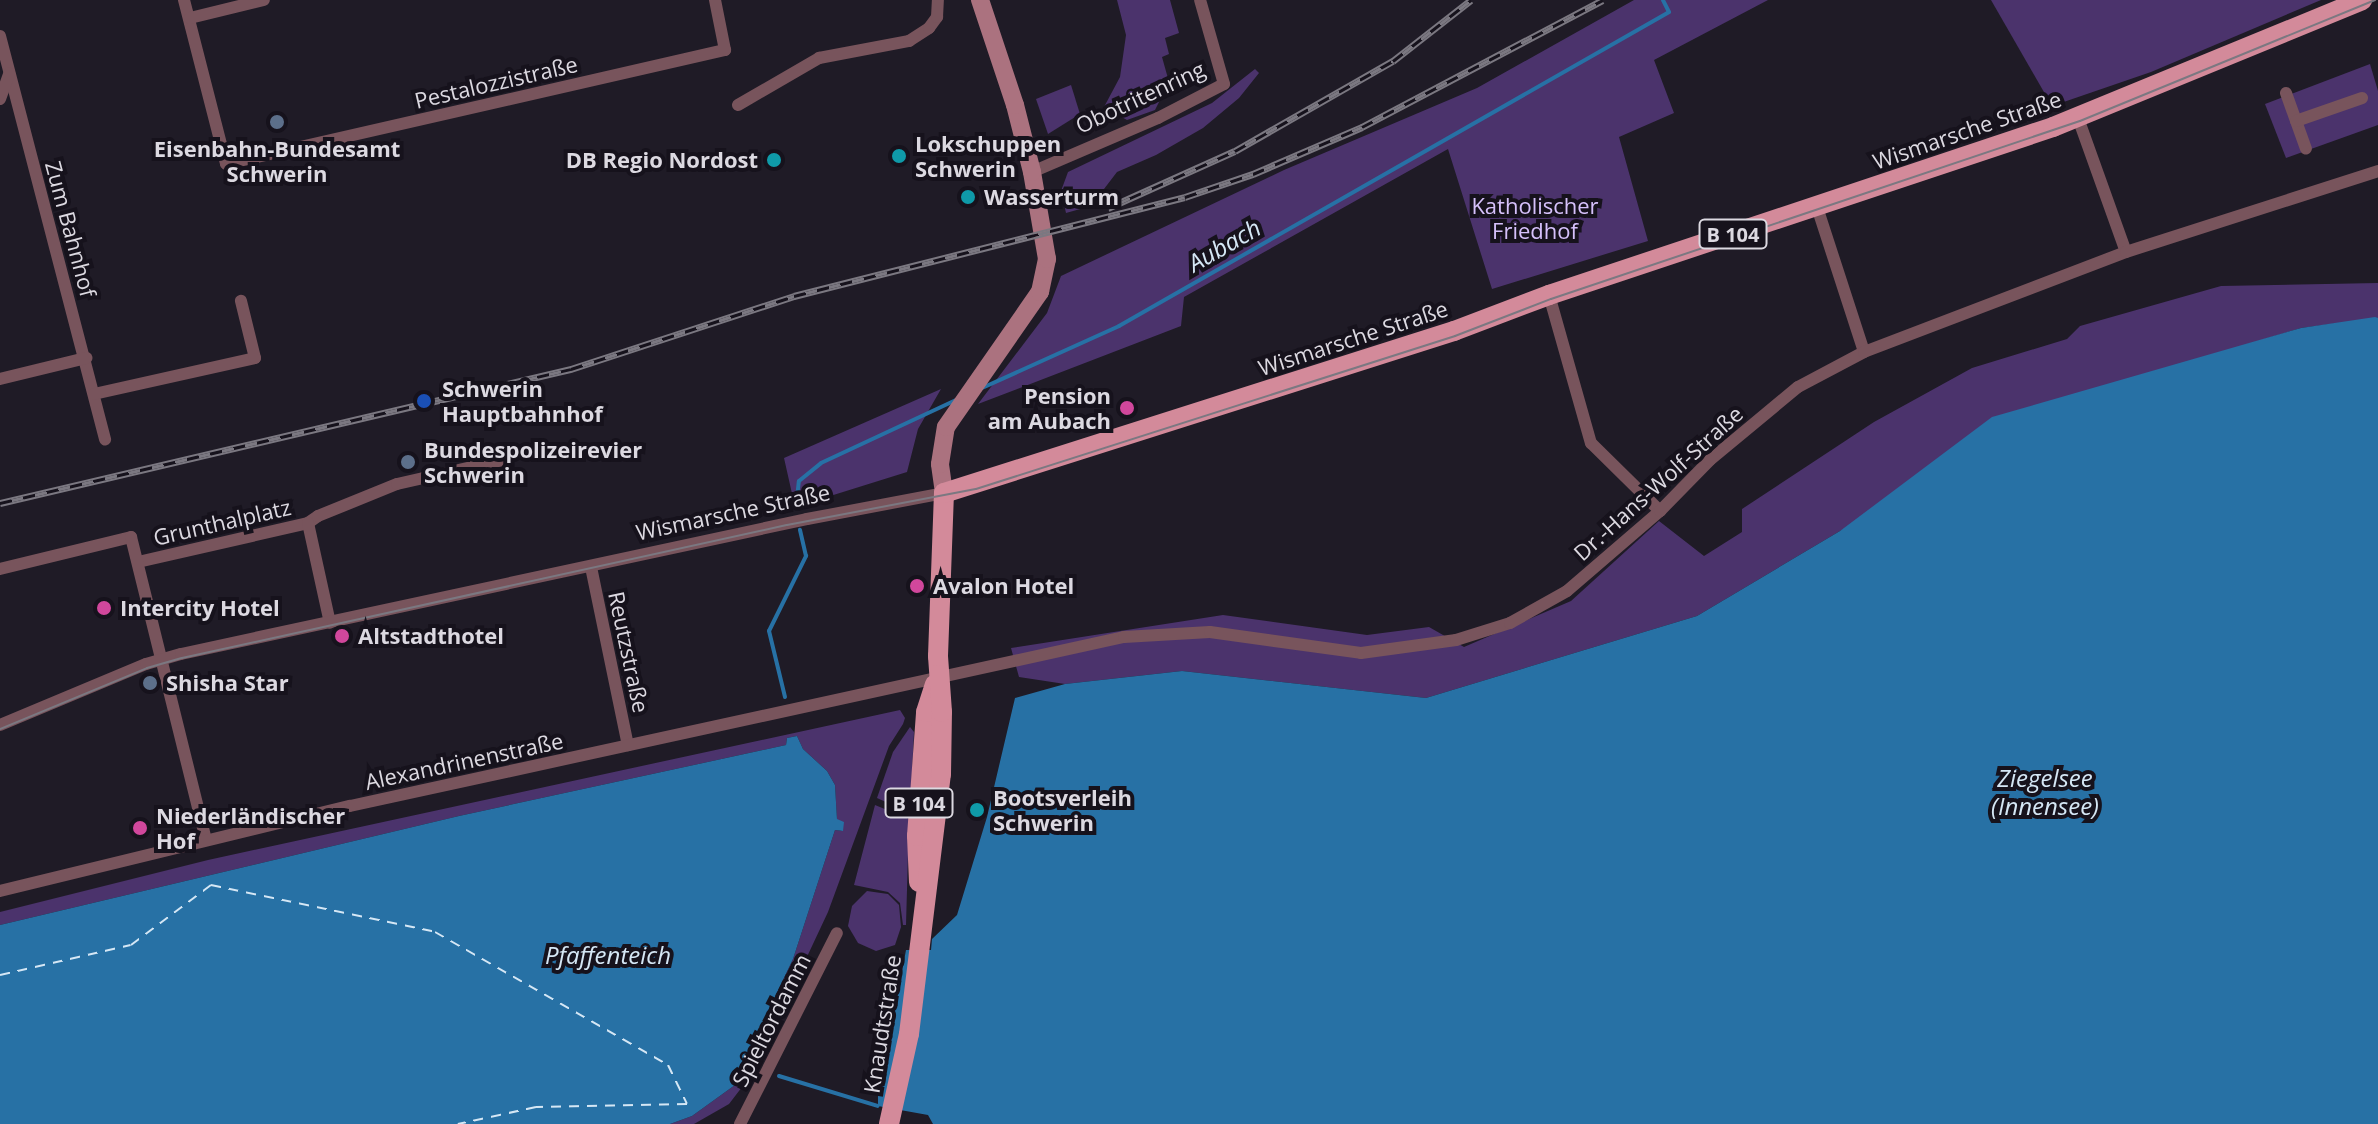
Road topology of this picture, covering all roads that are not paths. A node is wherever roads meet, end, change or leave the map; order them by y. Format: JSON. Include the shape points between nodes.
{"nodes":[{"id":1,"x":184,"y":0,"type":"edge"},
{"id":2,"x":264,"y":0,"type":"edge"},
{"id":3,"x":715,"y":0,"type":"edge"},
{"id":4,"x":938,"y":0,"type":"edge"},
{"id":5,"x":980,"y":0,"type":"edge"},
{"id":6,"x":1200,"y":0,"type":"edge"},
{"id":7,"x":2362,"y":0,"type":"edge"},
{"id":8,"x":190,"y":18,"type":"junction"},
{"id":9,"x":0,"y":36,"type":"edge"},
{"id":10,"x":9,"y":74,"type":"junction"},
{"id":11,"x":2286,"y":93,"type":"dead end"},
{"id":12,"x":2362,"y":98,"type":"dead end"},
{"id":13,"x":0,"y":99,"type":"edge"},
{"id":14,"x":738,"y":105,"type":"dead end"},
{"id":15,"x":2078,"y":118,"type":"junction"},
{"id":16,"x":2296,"y":121,"type":"junction"},
{"id":17,"x":2306,"y":149,"type":"dead end"},
{"id":18,"x":2378,"y":171,"type":"edge"},
{"id":19,"x":1032,"y":172,"type":"junction"},
{"id":20,"x":1817,"y":207,"type":"junction"},
{"id":21,"x":2126,"y":252,"type":"junction"},
{"id":22,"x":1549,"y":295,"type":"junction"},
{"id":23,"x":241,"y":301,"type":"dead end"},
{"id":24,"x":1864,"y":352,"type":"junction"},
{"id":25,"x":86,"y":358,"type":"junction"},
{"id":26,"x":0,"y":379,"type":"edge"},
{"id":27,"x":94,"y":394,"type":"junction"},
{"id":28,"x":105,"y":440,"type":"dead end"},
{"id":29,"x":503,"y":460,"type":"dead end"},
{"id":30,"x":944,"y":493,"type":"junction"},
{"id":31,"x":1660,"y":511,"type":"junction"},
{"id":32,"x":308,"y":523,"type":"junction"},
{"id":33,"x":138,"y":562,"type":"junction"},
{"id":34,"x":591,"y":567,"type":"junction"},
{"id":35,"x":0,"y":569,"type":"edge"},
{"id":36,"x":330,"y":623,"type":"junction"},
{"id":37,"x":162,"y":660,"type":"junction"},
{"id":38,"x":938,"y":677,"type":"junction"},
{"id":39,"x":0,"y":725,"type":"edge"},
{"id":40,"x":628,"y":745,"type":"junction"},
{"id":41,"x":206,"y":839,"type":"junction"},
{"id":42,"x":0,"y":891,"type":"edge"},
{"id":43,"x":837,"y":933,"type":"dead end"},
{"id":44,"x":891,"y":1117,"type":"edge"},
{"id":45,"x":740,"y":1124,"type":"edge"}],
"edges":[{"from":1,"to":8,"type":"street"},
{"from":2,"to":8,"type":"street"},
{"from":3,"to":8,"type":"street","name":"Pestalozzistraße","via":[[725,50],[226,164]]},
{"from":4,"to":14,"type":"street","via":[[937,17],[909,41],[819,58]]},
{"from":5,"to":19,"type":"street"},
{"from":6,"to":19,"type":"street","name":"Obotritenring","via":[[1224,84]]},
{"from":7,"to":15,"type":"main road","name":"Wismarsche Straße","number":"B 104"},
{"from":9,"to":10,"type":"street","name":"Zum Bahnhof"},
{"from":10,"to":13,"type":"street"},
{"from":10,"to":25,"type":"street","name":"Zum Bahnhof"},
{"from":11,"to":16,"type":"street"},
{"from":12,"to":16,"type":"street"},
{"from":15,"to":20,"type":"main road","name":"Wismarsche Straße","number":"B 104"},
{"from":15,"to":21,"type":"street"},
{"from":16,"to":17,"type":"street"},
{"from":18,"to":21,"type":"street","name":"Dr.-Hans-Wolf-Straße"},
{"from":19,"to":30,"type":"street","via":[[1047,259],[1040,292],[946,427]]},
{"from":20,"to":22,"type":"main road","name":"Wismarsche Straße","number":"B 104"},
{"from":20,"to":24,"type":"street"},
{"from":21,"to":24,"type":"street","name":"Dr.-Hans-Wolf-Straße"},
{"from":22,"to":30,"type":"main road","name":"Wismarsche Straße","number":"B 104","via":[[1454,331]]},
{"from":22,"to":31,"type":"street","via":[[1591,443]]},
{"from":23,"to":27,"type":"street","via":[[255,358]]},
{"from":24,"to":31,"type":"street","name":"Dr.-Hans-Wolf-Straße","via":[[1798,387],[1710,460]]},
{"from":25,"to":26,"type":"street"},
{"from":25,"to":27,"type":"street","name":"Zum Bahnhof"},
{"from":27,"to":28,"type":"street","name":"Zum Bahnhof"},
{"from":29,"to":32,"type":"street","name":"Grunthalplatz","via":[[397,484]]},
{"from":30,"to":34,"type":"street","name":"Wismarsche Straße"},
{"from":30,"to":38,"type":"main road","number":"B 104"},
{"from":31,"to":38,"type":"street","name":"Dr.-Hans-Wolf-Straße","via":[[1543,607],[1456,640],[1361,653],[1210,632],[1136,636]]},
{"from":32,"to":33,"type":"street","name":"Grunthalplatz"},
{"from":32,"to":36,"type":"street","name":"Grunthalplatz"},
{"from":33,"to":35,"type":"street","via":[[131,537]]},
{"from":33,"to":37,"type":"street","name":"Grunthalplatz"},
{"from":34,"to":36,"type":"street","name":"Wismarsche Straße"},
{"from":34,"to":40,"type":"street","name":"Reutzstraße"},
{"from":36,"to":37,"type":"street"},
{"from":37,"to":39,"type":"street"},
{"from":37,"to":41,"type":"street"},
{"from":38,"to":40,"type":"street","name":"Alexandrinenstraße"},
{"from":38,"to":44,"type":"main road","name":"Knaudtstraße","number":"B 104","via":[[941,774],[909,1034]]},
{"from":40,"to":41,"type":"street","name":"Alexandrinenstraße"},
{"from":41,"to":42,"type":"street","name":"Alexandrinenstraße"},
{"from":43,"to":45,"type":"street","name":"Spieltordamm"}]}
